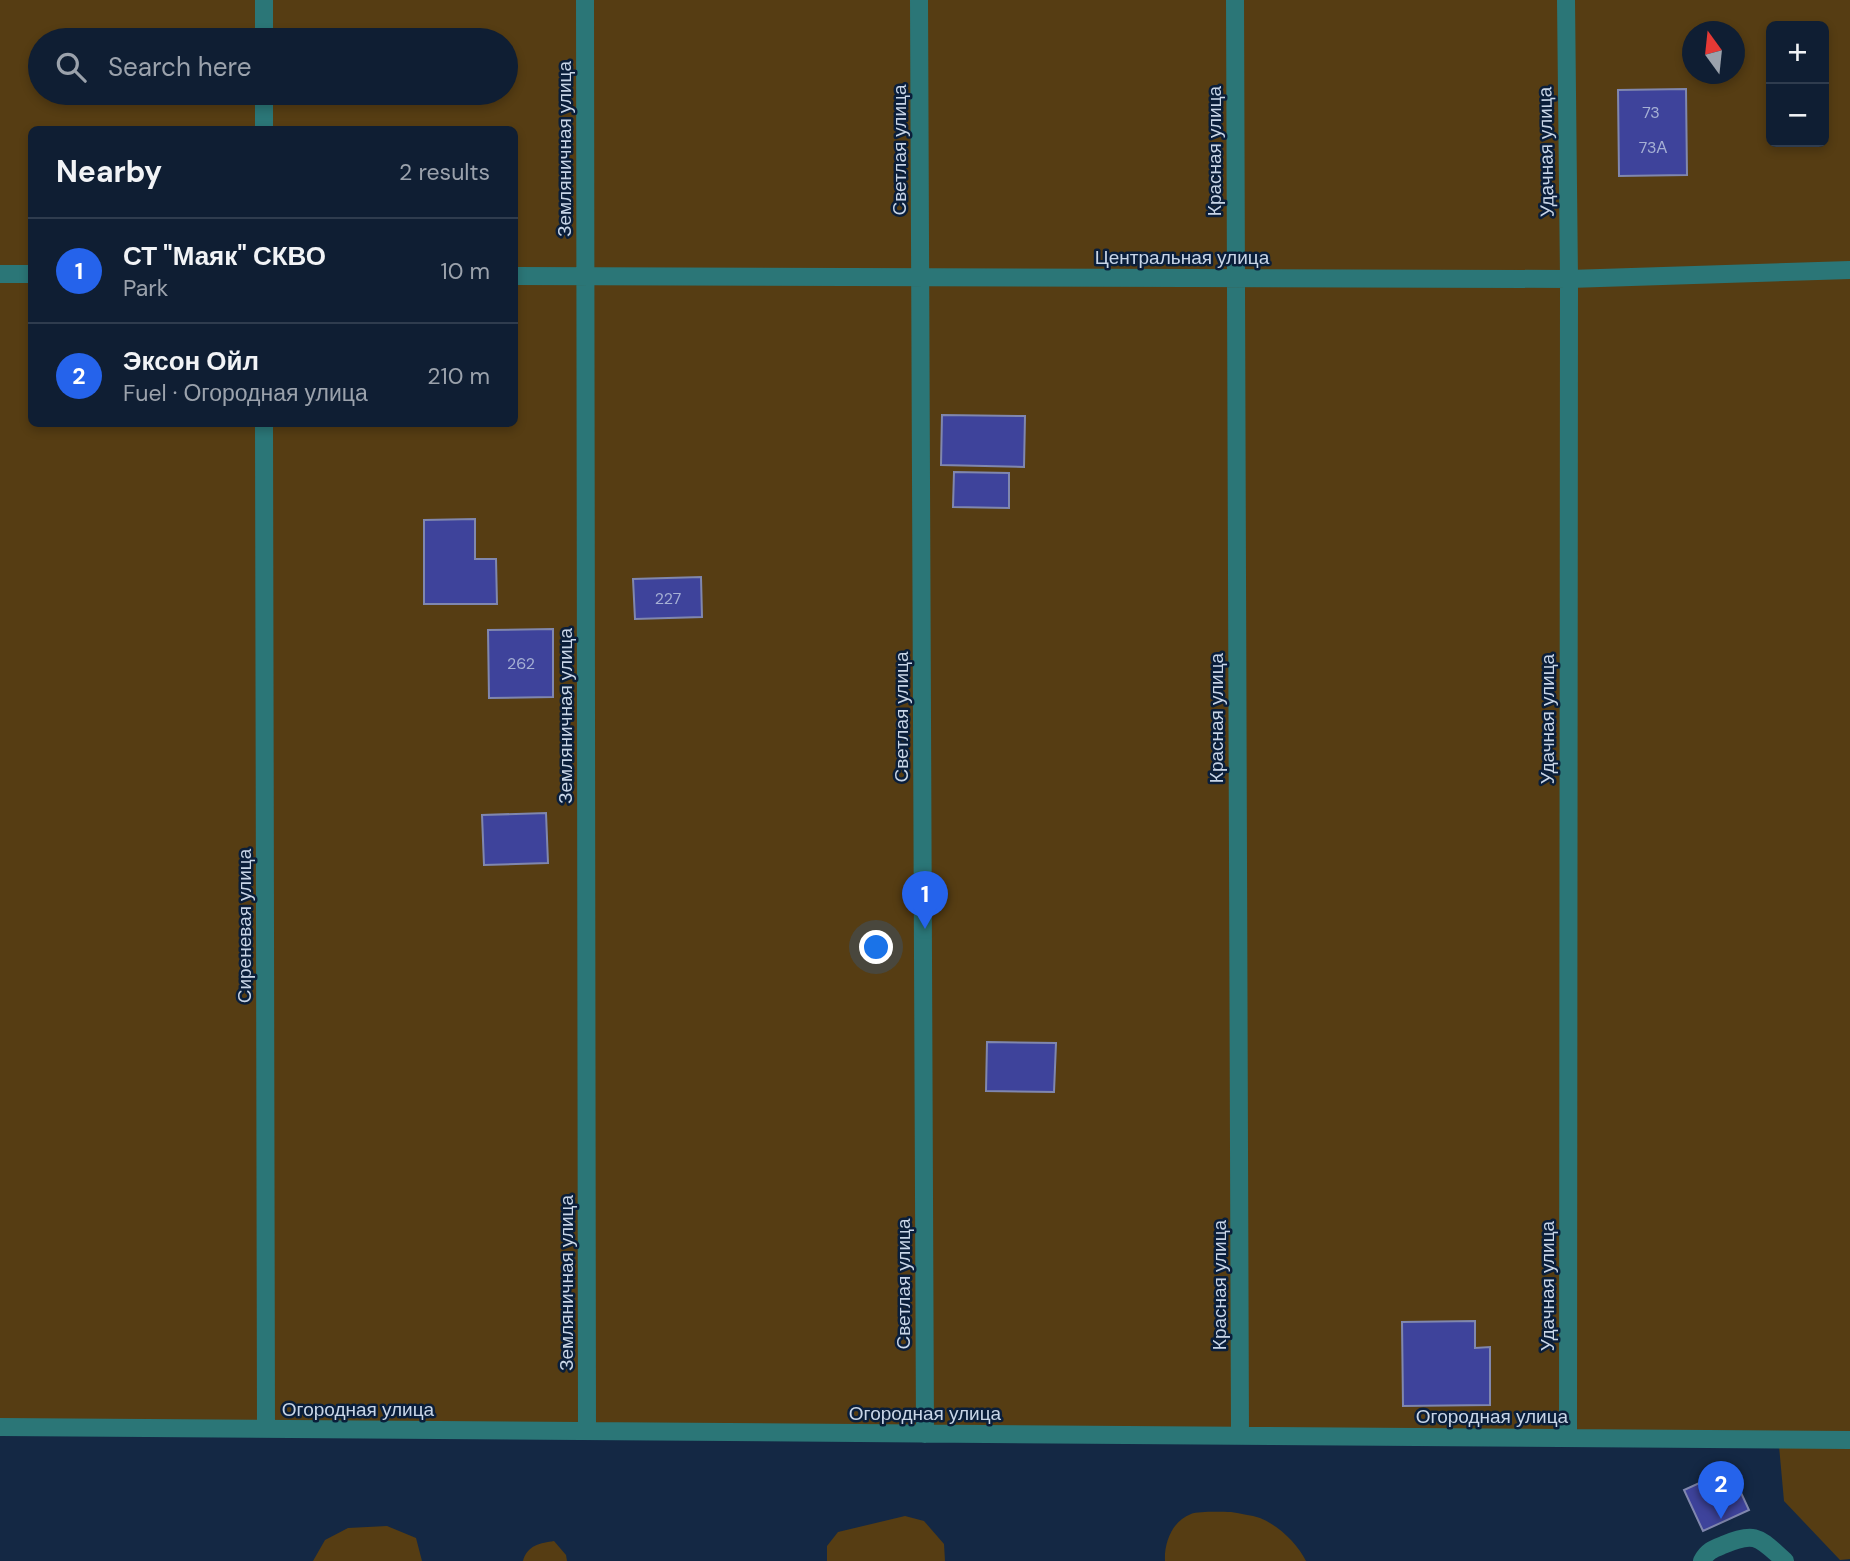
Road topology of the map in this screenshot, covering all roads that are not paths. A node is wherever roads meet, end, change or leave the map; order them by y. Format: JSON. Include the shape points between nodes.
{"nodes":[{"id":1,"x":264,"y":0,"type":"edge"},
{"id":2,"x":585,"y":0,"type":"edge"},
{"id":3,"x":919,"y":0,"type":"edge"},
{"id":4,"x":1235,"y":0,"type":"edge"},
{"id":5,"x":1566,"y":0,"type":"edge"},
{"id":6,"x":264,"y":28,"type":"edge"},
{"id":7,"x":264,"y":105,"type":"edge"},
{"id":8,"x":264,"y":126,"type":"edge"},
{"id":9,"x":1850,"y":270,"type":"edge"},
{"id":10,"x":0,"y":274,"type":"edge"},
{"id":11,"x":28,"y":274,"type":"edge"},
{"id":12,"x":518,"y":276,"type":"edge"},
{"id":13,"x":585,"y":276,"type":"junction"},
{"id":14,"x":920,"y":277,"type":"junction"},
{"id":15,"x":1236,"y":278,"type":"junction"},
{"id":16,"x":1569,"y":279,"type":"junction"},
{"id":17,"x":264,"y":427,"type":"edge"},
{"id":18,"x":0,"y":1427,"type":"edge"},
{"id":19,"x":266,"y":1429,"type":"junction"},
{"id":20,"x":587,"y":1432,"type":"junction"},
{"id":21,"x":925,"y":1434,"type":"junction"},
{"id":22,"x":1240,"y":1436,"type":"junction"},
{"id":23,"x":1568,"y":1438,"type":"junction"},
{"id":24,"x":1850,"y":1440,"type":"edge"},
{"id":25,"x":1702,"y":1561,"type":"edge"},
{"id":26,"x":1785,"y":1561,"type":"edge"}],
"edges":[{"from":1,"to":6,"type":"street"},
{"from":2,"to":13,"type":"street","name":"Земляничная улица"},
{"from":3,"to":14,"type":"street","name":"Светлая улица"},
{"from":4,"to":15,"type":"street","name":"Красная улица"},
{"from":5,"to":16,"type":"street","name":"Удачная улица"},
{"from":7,"to":8,"type":"street"},
{"from":9,"to":16,"type":"street","name":"Центральная улица"},
{"from":10,"to":11,"type":"street"},
{"from":12,"to":13,"type":"street","name":"Центральная улица"},
{"from":13,"to":14,"type":"street","name":"Центральная улица"},
{"from":13,"to":20,"type":"street","name":"Земляничная улица"},
{"from":14,"to":15,"type":"street","name":"Центральная улица"},
{"from":14,"to":21,"type":"street","name":"Светлая улица"},
{"from":15,"to":16,"type":"street","name":"Центральная улица"},
{"from":15,"to":22,"type":"street","name":"Красная улица"},
{"from":16,"to":23,"type":"street","name":"Удачная улица"},
{"from":17,"to":19,"type":"street","name":"Сиреневая улица"},
{"from":18,"to":19,"type":"street","name":"Огородная улица"},
{"from":19,"to":20,"type":"street","name":"Огородная улица"},
{"from":20,"to":21,"type":"street","name":"Огородная улица"},
{"from":21,"to":22,"type":"street","name":"Огородная улица"},
{"from":22,"to":23,"type":"street","name":"Огородная улица"},
{"from":23,"to":24,"type":"street","name":"Огородная улица"},
{"from":25,"to":26,"type":"street","via":[[1707,1552],[1752,1536]]}]}
